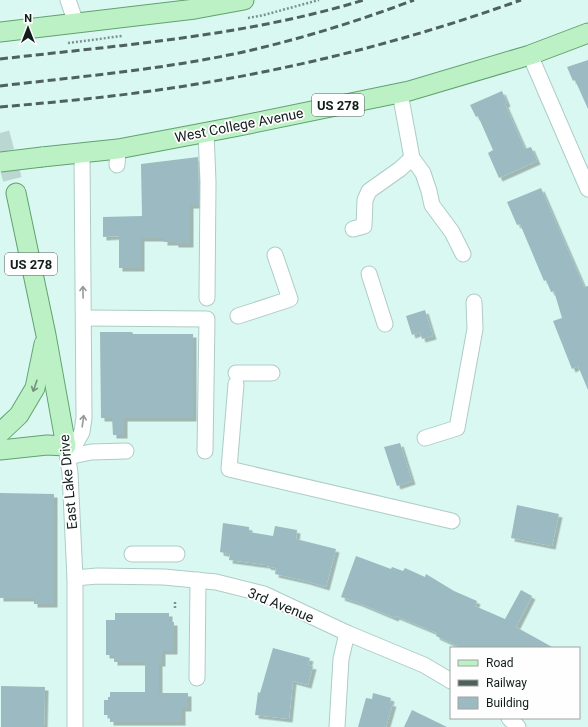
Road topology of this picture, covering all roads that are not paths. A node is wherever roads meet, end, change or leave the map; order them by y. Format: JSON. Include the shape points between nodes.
{"nodes":[{"id":1,"x":68,"y":0,"type":"edge"},
{"id":2,"x":244,"y":0,"type":"edge"},
{"id":3,"x":76,"y":23,"type":"junction"},
{"id":4,"x":0,"y":32,"type":"edge"},
{"id":5,"x":588,"y":33,"type":"edge"},
{"id":6,"x":530,"y":55,"type":"junction"},
{"id":7,"x":400,"y":93,"type":"junction"},
{"id":8,"x":206,"y":132,"type":"junction"},
{"id":9,"x":82,"y":153,"type":"junction"},
{"id":10,"x":412,"y":158,"type":"junction"},
{"id":11,"x":0,"y":162,"type":"edge"},
{"id":12,"x":588,"y":189,"type":"edge"},
{"id":13,"x":16,"y":193,"type":"tunnel mouth"},
{"id":14,"x":353,"y":229,"type":"dead end"},
{"id":15,"x":463,"y":254,"type":"dead end"},
{"id":16,"x":275,"y":255,"type":"dead end"},
{"id":17,"x":369,"y":274,"type":"dead end"},
{"id":18,"x":207,"y":298,"type":"dead end"},
{"id":19,"x":474,"y":302,"type":"dead end"},
{"id":20,"x":238,"y":316,"type":"dead end"},
{"id":21,"x":84,"y":318,"type":"junction"},
{"id":22,"x":385,"y":324,"type":"dead end"},
{"id":23,"x":46,"y":335,"type":"junction"},
{"id":24,"x":272,"y":373,"type":"dead end"},
{"id":25,"x":0,"y":433,"type":"edge"},
{"id":26,"x":425,"y":438,"type":"dead end"},
{"id":27,"x":0,"y":450,"type":"edge"},
{"id":28,"x":126,"y":451,"type":"dead end"},
{"id":29,"x":205,"y":451,"type":"dead end"},
{"id":30,"x":67,"y":452,"type":"junction"},
{"id":31,"x":452,"y":521,"type":"dead end"},
{"id":32,"x":132,"y":554,"type":"dead end"},
{"id":33,"x":177,"y":554,"type":"dead end"},
{"id":34,"x":75,"y":578,"type":"junction"},
{"id":35,"x":198,"y":580,"type":"junction"},
{"id":36,"x":347,"y":633,"type":"junction"},
{"id":37,"x":197,"y":678,"type":"dead end"},
{"id":38,"x":450,"y":679,"type":"edge"},
{"id":39,"x":510,"y":719,"type":"edge"},
{"id":40,"x":75,"y":727,"type":"edge"},
{"id":41,"x":336,"y":727,"type":"edge"},
{"id":42,"x":518,"y":727,"type":"edge"}],
"edges":[{"from":1,"to":3,"type":"street"},
{"from":2,"to":3,"type":"main road","via":[[189,10]]},
{"from":3,"to":4,"type":"main road"},
{"from":5,"to":6,"type":"main road","name":"West College Avenue","number":"US 278"},
{"from":6,"to":7,"type":"main road","name":"West College Avenue","number":"US 278"},
{"from":6,"to":12,"type":"street"},
{"from":7,"to":8,"type":"main road","name":"West College Avenue","number":"US 278"},
{"from":7,"to":10,"type":"street"},
{"from":8,"to":9,"type":"main road","name":"West College Avenue","number":"US 278","via":[[118,157]]},
{"from":8,"to":18,"type":"street"},
{"from":9,"to":11,"type":"main road","name":"West College Avenue","number":"US 278","bridge":true},
{"from":21,"to":9,"type":"street","one_way":true},
{"from":10,"to":14,"type":"street","via":[[369,191],[364,200],[364,226]]},
{"from":10,"to":15,"type":"street","via":[[423,174],[432,206],[452,232]]},
{"from":13,"to":23,"type":"main road","name":"East Lake Drive","number":"US 278"},
{"from":16,"to":20,"type":"street","via":[[290,299]]},
{"from":17,"to":22,"type":"street"},
{"from":19,"to":26,"type":"street","via":[[475,329],[457,428]]},
{"from":21,"to":29,"type":"street","via":[[207,319]]},
{"from":30,"to":21,"type":"street","one_way":true,"via":[[82,432],[84,418]]},
{"from":23,"to":25,"type":"main road","number":"US 278","one_way":true,"via":[[35,388],[19,415]]},
{"from":23,"to":30,"type":"main road","name":"East Lake Drive","number":"US 278"},
{"from":24,"to":31,"type":"street","via":[[236,379],[229,469]]},
{"from":27,"to":30,"type":"main road","via":[[47,445]]},
{"from":28,"to":30,"type":"street"},
{"from":30,"to":34,"type":"street","name":"East Lake Drive"},
{"from":32,"to":33,"type":"street"},
{"from":34,"to":35,"type":"street","name":"3rd Avenue","via":[[164,576]]},
{"from":34,"to":40,"type":"street","name":"East Lake Drive"},
{"from":35,"to":36,"type":"street","name":"3rd Avenue","via":[[264,594]]},
{"from":35,"to":37,"type":"street"},
{"from":36,"to":38,"type":"street","name":"3rd Avenue","via":[[424,665]]},
{"from":36,"to":41,"type":"street","via":[[340,659]]},
{"from":39,"to":42,"type":"street"}]}
